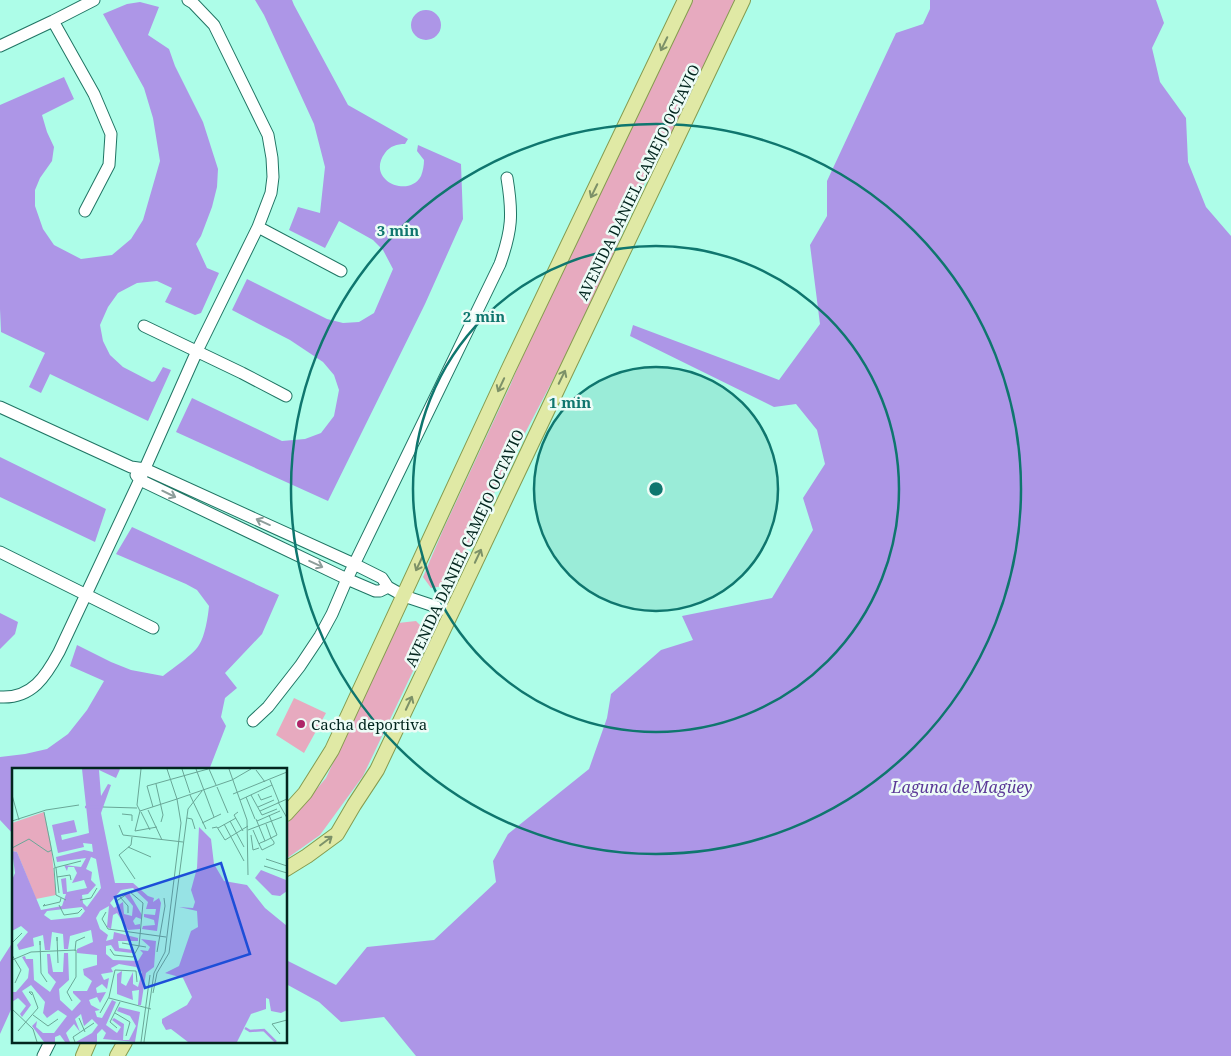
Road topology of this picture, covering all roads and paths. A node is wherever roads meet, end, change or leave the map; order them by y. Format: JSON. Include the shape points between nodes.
{"nodes":[{"id":1,"x":94,"y":0,"type":"edge"},
{"id":2,"x":188,"y":0,"type":"edge"},
{"id":3,"x":685,"y":0,"type":"edge"},
{"id":4,"x":743,"y":0,"type":"edge"},
{"id":5,"x":53,"y":21,"type":"junction"},
{"id":6,"x":0,"y":46,"type":"edge"},
{"id":7,"x":507,"y":178,"type":"dead end"},
{"id":8,"x":85,"y":211,"type":"dead end"},
{"id":9,"x":258,"y":228,"type":"junction"},
{"id":10,"x":341,"y":271,"type":"dead end"},
{"id":11,"x":144,"y":326,"type":"dead end"},
{"id":12,"x":197,"y":351,"type":"junction"},
{"id":13,"x":286,"y":396,"type":"dead end"},
{"id":14,"x":0,"y":407,"type":"edge"},
{"id":15,"x":131,"y":467,"type":"junction"},
{"id":16,"x":145,"y":468,"type":"junction"},
{"id":17,"x":140,"y":480,"type":"junction"},
{"id":18,"x":0,"y":552,"type":"edge"},
{"id":19,"x":354,"y":564,"type":"junction"},
{"id":20,"x":347,"y":578,"type":"junction"},
{"id":21,"x":388,"y":587,"type":"junction"},
{"id":22,"x":86,"y":596,"type":"junction"},
{"id":23,"x":404,"y":596,"type":"junction"},
{"id":24,"x":452,"y":612,"type":"junction"},
{"id":25,"x":153,"y":628,"type":"dead end"},
{"id":26,"x":0,"y":697,"type":"edge"},
{"id":27,"x":253,"y":721,"type":"dead end"},
{"id":28,"x":288,"y":812,"type":"edge"},
{"id":29,"x":288,"y":868,"type":"edge"},
{"id":30,"x":49,"y":1044,"type":"edge"},
{"id":31,"x":88,"y":1044,"type":"edge"},
{"id":32,"x":124,"y":1044,"type":"edge"},
{"id":33,"x":43,"y":1056,"type":"edge"},
{"id":34,"x":83,"y":1056,"type":"edge"},
{"id":35,"x":117,"y":1056,"type":"edge"}],
"edges":[{"from":1,"to":5,"type":"street"},
{"from":2,"to":9,"type":"street","via":[[214,25],[268,135],[273,177],[271,193]]},
{"from":3,"to":23,"type":"main road","one_way":true},
{"from":24,"to":4,"type":"main road","name":"AVENIDA DANIEL CAMEJO OCTAVIO","one_way":true},
{"from":5,"to":6,"type":"street"},
{"from":5,"to":8,"type":"street","via":[[94,94],[111,134],[109,165]]},
{"from":7,"to":19,"type":"street","via":[[511,224],[500,264]]},
{"from":9,"to":10,"type":"street"},
{"from":9,"to":12,"type":"street"},
{"from":11,"to":12,"type":"street"},
{"from":12,"to":13,"type":"street"},
{"from":12,"to":16,"type":"street"},
{"from":14,"to":15,"type":"street"},
{"from":15,"to":16,"type":"street"},
{"from":15,"to":17,"type":"street"},
{"from":16,"to":17,"type":"street"},
{"from":19,"to":16,"type":"street","one_way":true},
{"from":17,"to":20,"type":"street","one_way":true},
{"from":17,"to":22,"type":"street"},
{"from":18,"to":22,"type":"street"},
{"from":19,"to":20,"type":"street"},
{"from":19,"to":21,"type":"street","via":[[382,578]]},
{"from":20,"to":21,"type":"street","via":[[375,591]]},
{"from":20,"to":27,"type":"street","via":[[320,636],[268,707]]},
{"from":21,"to":23,"type":"street"},
{"from":22,"to":25,"type":"street"},
{"from":22,"to":26,"type":"street","via":[[59,652],[39,683],[26,692]]},
{"from":23,"to":24,"type":"street"},
{"from":23,"to":28,"type":"main road","via":[[332,750],[305,793]]},
{"from":29,"to":24,"type":"main road","name":"AVENIDA DANIEL CAMEJO OCTAVIO","one_way":true,"via":[[336,834],[377,770]]},
{"from":30,"to":33,"type":"street"},
{"from":31,"to":34,"type":"main road"},
{"from":32,"to":35,"type":"main road"}]}
